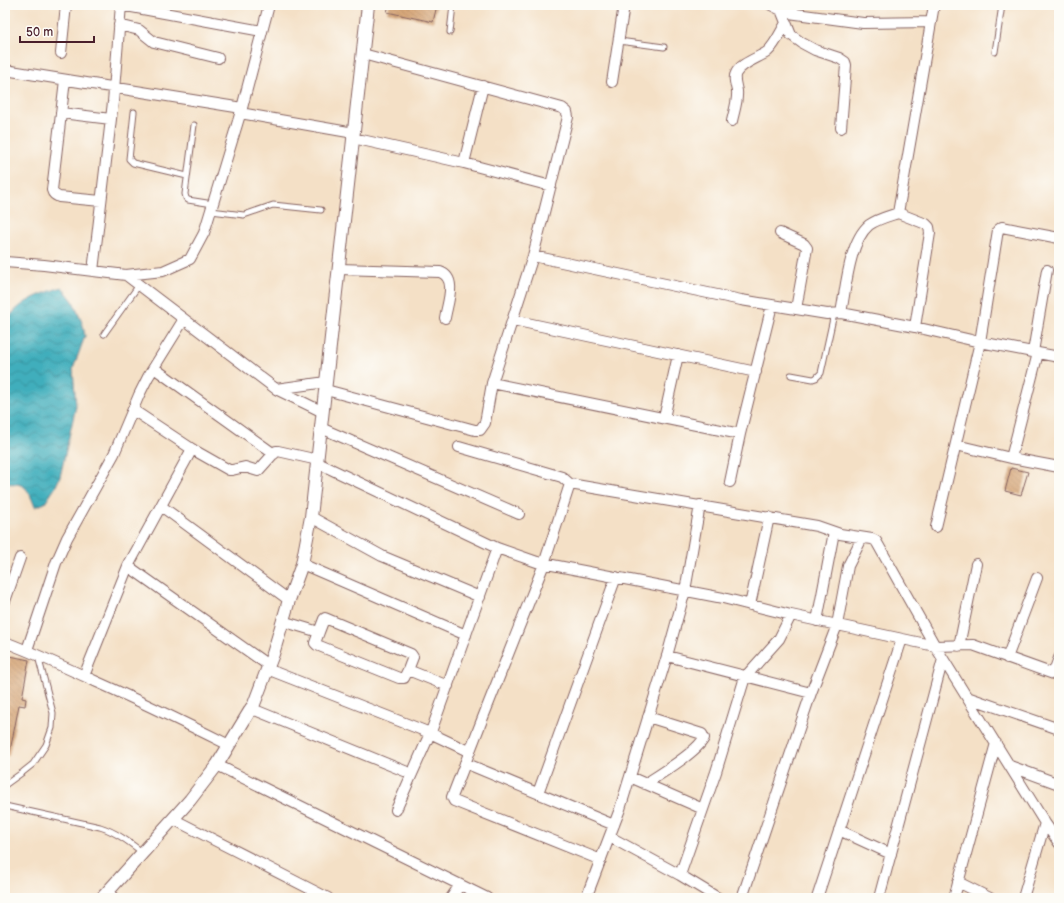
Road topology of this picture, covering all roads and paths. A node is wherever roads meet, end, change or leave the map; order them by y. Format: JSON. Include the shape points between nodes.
{"nodes":[{"id":1,"x":66,"y":5,"type":"edge"},
{"id":2,"x":121,"y":5,"type":"edge"},
{"id":3,"x":269,"y":5,"type":"edge"},
{"id":4,"x":368,"y":5,"type":"edge"},
{"id":5,"x":453,"y":5,"type":"edge"},
{"id":6,"x":624,"y":5,"type":"edge"},
{"id":7,"x":771,"y":5,"type":"edge"},
{"id":8,"x":934,"y":5,"type":"edge"},
{"id":9,"x":1002,"y":5,"type":"edge"},
{"id":10,"x":781,"y":10,"type":"junction"},
{"id":11,"x":931,"y":22,"type":"junction"},
{"id":12,"x":786,"y":23,"type":"junction"},
{"id":13,"x":119,"y":25,"type":"junction"},
{"id":14,"x":262,"y":31,"type":"junction"},
{"id":15,"x":450,"y":32,"type":"dead end"},
{"id":16,"x":619,"y":41,"type":"junction"},
{"id":17,"x":664,"y":47,"type":"dead end"},
{"id":18,"x":995,"y":52,"type":"dead end"},
{"id":19,"x":61,"y":53,"type":"dead end"},
{"id":20,"x":363,"y":54,"type":"junction"},
{"id":21,"x":218,"y":58,"type":"dead end"},
{"id":22,"x":5,"y":70,"type":"edge"},
{"id":23,"x":65,"y":80,"type":"junction"},
{"id":24,"x":612,"y":82,"type":"dead end"},
{"id":25,"x":483,"y":86,"type":"junction"},
{"id":26,"x":114,"y":88,"type":"junction"},
{"id":27,"x":241,"y":111,"type":"junction"},
{"id":28,"x":134,"y":112,"type":"dead end"},
{"id":29,"x":61,"y":113,"type":"junction"},
{"id":30,"x":111,"y":119,"type":"junction"},
{"id":31,"x":732,"y":121,"type":"dead end"},
{"id":32,"x":194,"y":125,"type":"dead end"},
{"id":33,"x":841,"y":128,"type":"dead end"},
{"id":34,"x":353,"y":135,"type":"junction"},
{"id":35,"x":464,"y":163,"type":"junction"},
{"id":36,"x":187,"y":176,"type":"junction"},
{"id":37,"x":551,"y":186,"type":"junction"},
{"id":38,"x":101,"y":201,"type":"junction"},
{"id":39,"x":212,"y":207,"type":"junction"},
{"id":40,"x":321,"y":210,"type":"dead end"},
{"id":41,"x":898,"y":213,"type":"junction"},
{"id":42,"x":780,"y":233,"type":"dead end"},
{"id":43,"x":1059,"y":238,"type":"edge"},
{"id":44,"x":533,"y":256,"type":"junction"},
{"id":45,"x":5,"y":262,"type":"edge"},
{"id":46,"x":339,"y":269,"type":"junction"},
{"id":47,"x":1047,"y":270,"type":"dead end"},
{"id":48,"x":93,"y":271,"type":"junction"},
{"id":49,"x":126,"y":275,"type":"junction"},
{"id":50,"x":139,"y":285,"type":"junction"},
{"id":51,"x":772,"y":305,"type":"junction"},
{"id":52,"x":796,"y":309,"type":"junction"},
{"id":53,"x":838,"y":314,"type":"junction"},
{"id":54,"x":445,"y":318,"type":"dead end"},
{"id":55,"x":184,"y":319,"type":"junction"},
{"id":56,"x":513,"y":320,"type":"junction"},
{"id":57,"x":915,"y":327,"type":"junction"},
{"id":58,"x":104,"y":334,"type":"dead end"},
{"id":59,"x":980,"y":342,"type":"junction"},
{"id":60,"x":1035,"y":352,"type":"junction"},
{"id":61,"x":678,"y":355,"type":"junction"},
{"id":62,"x":1059,"y":357,"type":"edge"},
{"id":63,"x":154,"y":368,"type":"junction"},
{"id":64,"x":756,"y":372,"type":"junction"},
{"id":65,"x":791,"y":375,"type":"dead end"},
{"id":66,"x":492,"y":383,"type":"junction"},
{"id":67,"x":326,"y":386,"type":"junction"},
{"id":68,"x":276,"y":389,"type":"junction"},
{"id":69,"x":133,"y":410,"type":"junction"},
{"id":70,"x":323,"y":412,"type":"junction"},
{"id":71,"x":664,"y":418,"type":"junction"},
{"id":72,"x":321,"y":428,"type":"junction"},
{"id":73,"x":740,"y":434,"type":"junction"},
{"id":74,"x":956,"y":445,"type":"junction"},
{"id":75,"x":458,"y":447,"type":"dead end"},
{"id":76,"x":192,"y":448,"type":"junction"},
{"id":77,"x":274,"y":454,"type":"junction"},
{"id":78,"x":1011,"y":458,"type":"junction"},
{"id":79,"x":318,"y":461,"type":"junction"},
{"id":80,"x":1059,"y":467,"type":"edge"},
{"id":81,"x":730,"y":482,"type":"dead end"},
{"id":82,"x":570,"y":484,"type":"junction"},
{"id":83,"x":700,"y":505,"type":"junction"},
{"id":84,"x":161,"y":506,"type":"junction"},
{"id":85,"x":519,"y":514,"type":"dead end"},
{"id":86,"x":769,"y":517,"type":"junction"},
{"id":87,"x":312,"y":518,"type":"junction"},
{"id":88,"x":936,"y":527,"type":"dead end"},
{"id":89,"x":834,"y":532,"type":"junction"},
{"id":90,"x":862,"y":538,"type":"junction"},
{"id":91,"x":497,"y":548,"type":"junction"},
{"id":92,"x":20,"y":558,"type":"dead end"},
{"id":93,"x":302,"y":564,"type":"junction"},
{"id":94,"x":544,"y":564,"type":"junction"},
{"id":95,"x":976,"y":564,"type":"dead end"},
{"id":96,"x":128,"y":566,"type":"junction"},
{"id":97,"x":616,"y":577,"type":"junction"},
{"id":98,"x":1037,"y":578,"type":"dead end"},
{"id":99,"x":685,"y":591,"type":"junction"},
{"id":100,"x":480,"y":597,"type":"junction"},
{"id":101,"x":289,"y":600,"type":"junction"},
{"id":102,"x":5,"y":601,"type":"edge"},
{"id":103,"x":750,"y":605,"type":"junction"},
{"id":104,"x":791,"y":616,"type":"junction"},
{"id":105,"x":282,"y":621,"type":"junction"},
{"id":106,"x":817,"y":621,"type":"junction"},
{"id":107,"x":837,"y":625,"type":"junction"},
{"id":108,"x":319,"y":632,"type":"junction"},
{"id":109,"x":466,"y":635,"type":"junction"},
{"id":110,"x":902,"y":639,"type":"junction"},
{"id":111,"x":5,"y":642,"type":"edge"},
{"id":112,"x":935,"y":646,"type":"junction"},
{"id":113,"x":959,"y":646,"type":"junction"},
{"id":114,"x":27,"y":650,"type":"junction"},
{"id":115,"x":38,"y":655,"type":"junction"},
{"id":116,"x":667,"y":656,"type":"junction"},
{"id":117,"x":1007,"y":658,"type":"junction"},
{"id":118,"x":1059,"y":658,"type":"edge"},
{"id":119,"x":943,"y":659,"type":"junction"},
{"id":120,"x":268,"y":667,"type":"junction"},
{"id":121,"x":408,"y":670,"type":"junction"},
{"id":122,"x":1056,"y":675,"type":"edge"},
{"id":123,"x":84,"y":676,"type":"junction"},
{"id":124,"x":745,"y":677,"type":"junction"},
{"id":125,"x":448,"y":686,"type":"junction"},
{"id":126,"x":811,"y":693,"type":"junction"},
{"id":127,"x":967,"y":697,"type":"junction"},
{"id":128,"x":250,"y":708,"type":"junction"},
{"id":129,"x":648,"y":717,"type":"junction"},
{"id":130,"x":1059,"y":730,"type":"edge"},
{"id":131,"x":430,"y":733,"type":"junction"},
{"id":132,"x":996,"y":743,"type":"junction"},
{"id":133,"x":229,"y":745,"type":"junction"},
{"id":134,"x":470,"y":752,"type":"junction"},
{"id":135,"x":465,"y":763,"type":"junction"},
{"id":136,"x":217,"y":765,"type":"junction"},
{"id":137,"x":1010,"y":766,"type":"junction"},
{"id":138,"x":412,"y":774,"type":"junction"},
{"id":139,"x":630,"y":777,"type":"junction"},
{"id":140,"x":645,"y":784,"type":"junction"},
{"id":141,"x":1059,"y":784,"type":"edge"},
{"id":142,"x":5,"y":785,"type":"edge"},
{"id":143,"x":538,"y":793,"type":"junction"},
{"id":144,"x":5,"y":806,"type":"edge"},
{"id":145,"x":703,"y":809,"type":"junction"},
{"id":146,"x":396,"y":810,"type":"dead end"},
{"id":147,"x":173,"y":819,"type":"junction"},
{"id":148,"x":1045,"y":823,"type":"junction"},
{"id":149,"x":614,"y":825,"type":"junction"},
{"id":150,"x":839,"y":830,"type":"junction"},
{"id":151,"x":610,"y":837,"type":"junction"},
{"id":152,"x":1059,"y":843,"type":"edge"},
{"id":153,"x":143,"y":853,"type":"junction"},
{"id":154,"x":891,"y":854,"type":"junction"},
{"id":155,"x":601,"y":860,"type":"junction"},
{"id":156,"x":680,"y":875,"type":"junction"},
{"id":157,"x":958,"y":882,"type":"junction"},
{"id":158,"x":460,"y":885,"type":"junction"},
{"id":159,"x":109,"y":896,"type":"edge"},
{"id":160,"x":588,"y":897,"type":"edge"},
{"id":161,"x":328,"y":898,"type":"edge"},
{"id":162,"x":451,"y":898,"type":"edge"},
{"id":163,"x":487,"y":898,"type":"edge"},
{"id":164,"x":718,"y":898,"type":"edge"},
{"id":165,"x":742,"y":898,"type":"edge"},
{"id":166,"x":817,"y":898,"type":"edge"},
{"id":167,"x":879,"y":898,"type":"edge"},
{"id":168,"x":954,"y":898,"type":"edge"},
{"id":169,"x":990,"y":898,"type":"edge"},
{"id":170,"x":1023,"y":898,"type":"edge"}],
"edges":[{"from":1,"to":19,"type":"street"},
{"from":2,"to":13,"type":"street"},
{"from":2,"to":14,"type":"street"},
{"from":3,"to":14,"type":"street"},
{"from":4,"to":20,"type":"street"},
{"from":5,"to":15,"type":"lane"},
{"from":6,"to":16,"type":"street"},
{"from":7,"to":10,"type":"street"},
{"from":8,"to":11,"type":"street"},
{"from":9,"to":18,"type":"lane"},
{"from":10,"to":11,"type":"street","via":[[863,23]]},
{"from":10,"to":12,"type":"street"},
{"from":11,"to":41,"type":"street"},
{"from":12,"to":31,"type":"street","via":[[768,51],[737,70],[737,100]]},
{"from":12,"to":33,"type":"street","via":[[791,35],[802,43],[845,62]]},
{"from":13,"to":21,"type":"street","via":[[139,30],[154,42]]},
{"from":13,"to":26,"type":"street"},
{"from":14,"to":27,"type":"street"},
{"from":16,"to":17,"type":"lane"},
{"from":16,"to":24,"type":"street"},
{"from":20,"to":25,"type":"street"},
{"from":20,"to":34,"type":"street"},
{"from":22,"to":23,"type":"street"},
{"from":23,"to":26,"type":"street"},
{"from":23,"to":29,"type":"street"},
{"from":25,"to":35,"type":"street"},
{"from":25,"to":37,"type":"street","via":[[562,108],[567,112],[567,123]]},
{"from":26,"to":27,"type":"street"},
{"from":26,"to":30,"type":"street"},
{"from":27,"to":34,"type":"street"},
{"from":27,"to":39,"type":"street"},
{"from":28,"to":36,"type":"lane","via":[[129,159],[131,162]]},
{"from":29,"to":30,"type":"street"},
{"from":29,"to":38,"type":"street","via":[[52,190],[59,197]]},
{"from":30,"to":38,"type":"street"},
{"from":32,"to":36,"type":"lane"},
{"from":34,"to":35,"type":"street"},
{"from":34,"to":46,"type":"street"},
{"from":35,"to":37,"type":"street"},
{"from":36,"to":39,"type":"lane","via":[[186,198]]},
{"from":37,"to":44,"type":"street"},
{"from":38,"to":48,"type":"street"},
{"from":39,"to":40,"type":"lane","via":[[244,215],[273,205]]},
{"from":39,"to":49,"type":"street","via":[[204,233],[190,259],[163,271]]},
{"from":41,"to":53,"type":"street","via":[[880,219],[863,231],[851,259]]},
{"from":41,"to":57,"type":"street","via":[[926,224],[930,233]]},
{"from":42,"to":52,"type":"street","via":[[804,244],[807,248]]},
{"from":43,"to":59,"type":"street","via":[[1002,227],[998,230]]},
{"from":44,"to":51,"type":"street"},
{"from":44,"to":56,"type":"street"},
{"from":45,"to":48,"type":"street"},
{"from":46,"to":54,"type":"street","via":[[440,272],[450,281]]},
{"from":46,"to":67,"type":"street"},
{"from":47,"to":60,"type":"street"},
{"from":48,"to":49,"type":"street"},
{"from":49,"to":50,"type":"street"},
{"from":50,"to":55,"type":"street"},
{"from":50,"to":58,"type":"lane"},
{"from":51,"to":52,"type":"street"},
{"from":51,"to":64,"type":"street"},
{"from":52,"to":53,"type":"street"},
{"from":53,"to":57,"type":"street"},
{"from":53,"to":65,"type":"lane","via":[[821,373],[816,378]]},
{"from":55,"to":63,"type":"street"},
{"from":55,"to":68,"type":"street"},
{"from":56,"to":61,"type":"street"},
{"from":56,"to":66,"type":"street"},
{"from":57,"to":59,"type":"street"},
{"from":59,"to":60,"type":"street"},
{"from":59,"to":74,"type":"street"},
{"from":60,"to":62,"type":"street"},
{"from":60,"to":78,"type":"street"},
{"from":61,"to":64,"type":"street"},
{"from":61,"to":71,"type":"street"},
{"from":63,"to":69,"type":"street"},
{"from":63,"to":77,"type":"street"},
{"from":64,"to":73,"type":"street"},
{"from":66,"to":67,"type":"street","via":[[485,423],[480,430]]},
{"from":66,"to":71,"type":"street"},
{"from":67,"to":68,"type":"street"},
{"from":67,"to":70,"type":"street"},
{"from":68,"to":70,"type":"street"},
{"from":69,"to":76,"type":"street"},
{"from":69,"to":114,"type":"street","via":[[114,454],[67,538]]},
{"from":70,"to":72,"type":"street"},
{"from":71,"to":73,"type":"street"},
{"from":72,"to":79,"type":"street"},
{"from":72,"to":85,"type":"street"},
{"from":73,"to":81,"type":"street"},
{"from":74,"to":78,"type":"street"},
{"from":74,"to":88,"type":"street"},
{"from":75,"to":82,"type":"street","via":[[562,477]]},
{"from":76,"to":77,"type":"street","via":[[230,471],[245,467],[258,471]]},
{"from":76,"to":84,"type":"street"},
{"from":77,"to":79,"type":"street","via":[[278,451]]},
{"from":78,"to":80,"type":"street"},
{"from":79,"to":87,"type":"street"},
{"from":79,"to":91,"type":"street"},
{"from":82,"to":83,"type":"street"},
{"from":82,"to":94,"type":"street"},
{"from":83,"to":86,"type":"street"},
{"from":83,"to":99,"type":"street"},
{"from":84,"to":96,"type":"street"},
{"from":84,"to":101,"type":"street"},
{"from":86,"to":89,"type":"street","via":[[817,526]]},
{"from":86,"to":103,"type":"street"},
{"from":87,"to":93,"type":"street"},
{"from":87,"to":100,"type":"street","via":[[382,556]]},
{"from":89,"to":90,"type":"street"},
{"from":89,"to":106,"type":"street"},
{"from":90,"to":107,"type":"street","via":[[848,566]]},
{"from":90,"to":112,"type":"street","via":[[876,541]]},
{"from":91,"to":94,"type":"street"},
{"from":91,"to":100,"type":"street"},
{"from":92,"to":102,"type":"street"},
{"from":93,"to":101,"type":"street"},
{"from":93,"to":109,"type":"street"},
{"from":94,"to":97,"type":"street"},
{"from":94,"to":134,"type":"street"},
{"from":95,"to":113,"type":"street"},
{"from":96,"to":120,"type":"street"},
{"from":96,"to":123,"type":"street"},
{"from":97,"to":99,"type":"street"},
{"from":97,"to":143,"type":"street"},
{"from":98,"to":117,"type":"street"},
{"from":99,"to":103,"type":"street"},
{"from":99,"to":116,"type":"street"},
{"from":100,"to":109,"type":"street"},
{"from":101,"to":105,"type":"street"},
{"from":103,"to":104,"type":"street"},
{"from":104,"to":106,"type":"street"},
{"from":104,"to":124,"type":"street","via":[[779,639]]},
{"from":105,"to":108,"type":"street"},
{"from":105,"to":120,"type":"street"},
{"from":106,"to":107,"type":"street"},
{"from":107,"to":110,"type":"street"},
{"from":107,"to":126,"type":"street"},
{"from":108,"to":121,"type":"street","via":[[315,644],[317,645],[401,679]]},
{"from":108,"to":121,"type":"street","via":[[326,618],[411,654]]},
{"from":109,"to":125,"type":"street"},
{"from":110,"to":112,"type":"street"},
{"from":110,"to":150,"type":"street"},
{"from":111,"to":114,"type":"street"},
{"from":112,"to":113,"type":"street"},
{"from":112,"to":119,"type":"street"},
{"from":113,"to":117,"type":"street","via":[[973,645]]},
{"from":114,"to":115,"type":"street"},
{"from":115,"to":123,"type":"street"},
{"from":115,"to":142,"type":"lane","via":[[53,713],[52,728],[46,745],[33,764]]},
{"from":116,"to":124,"type":"street"},
{"from":116,"to":129,"type":"street"},
{"from":117,"to":122,"type":"street"},
{"from":118,"to":122,"type":"street"},
{"from":119,"to":127,"type":"street"},
{"from":119,"to":154,"type":"street"},
{"from":120,"to":128,"type":"street","via":[[254,704]]},
{"from":120,"to":131,"type":"street"},
{"from":121,"to":125,"type":"street"},
{"from":123,"to":133,"type":"street"},
{"from":124,"to":126,"type":"street"},
{"from":124,"to":145,"type":"street"},
{"from":125,"to":131,"type":"street"},
{"from":126,"to":165,"type":"street"},
{"from":127,"to":130,"type":"street"},
{"from":127,"to":132,"type":"street"},
{"from":128,"to":133,"type":"street"},
{"from":128,"to":138,"type":"street"},
{"from":129,"to":139,"type":"street"},
{"from":129,"to":140,"type":"street","via":[[702,734],[704,738],[697,748]]},
{"from":131,"to":134,"type":"street"},
{"from":131,"to":138,"type":"street"},
{"from":132,"to":137,"type":"street"},
{"from":132,"to":157,"type":"street"},
{"from":133,"to":136,"type":"street"},
{"from":134,"to":135,"type":"street"},
{"from":135,"to":143,"type":"street"},
{"from":135,"to":155,"type":"street","via":[[452,797],[454,800]]},
{"from":136,"to":147,"type":"street"},
{"from":136,"to":158,"type":"street"},
{"from":137,"to":141,"type":"street"},
{"from":137,"to":148,"type":"street"},
{"from":138,"to":146,"type":"street"},
{"from":139,"to":140,"type":"street"},
{"from":139,"to":149,"type":"street"},
{"from":140,"to":145,"type":"street"},
{"from":143,"to":149,"type":"street"},
{"from":144,"to":153,"type":"lane","via":[[110,830]]},
{"from":145,"to":156,"type":"street"},
{"from":147,"to":153,"type":"street"},
{"from":147,"to":161,"type":"street"},
{"from":148,"to":152,"type":"street"},
{"from":148,"to":170,"type":"street"},
{"from":149,"to":151,"type":"street"},
{"from":150,"to":154,"type":"street"},
{"from":150,"to":166,"type":"street"},
{"from":151,"to":155,"type":"street"},
{"from":151,"to":156,"type":"street"},
{"from":153,"to":159,"type":"street"},
{"from":154,"to":167,"type":"street"},
{"from":155,"to":160,"type":"street"},
{"from":156,"to":164,"type":"street"},
{"from":157,"to":168,"type":"street"},
{"from":157,"to":169,"type":"street"},
{"from":158,"to":162,"type":"street"},
{"from":158,"to":163,"type":"street"}]}
